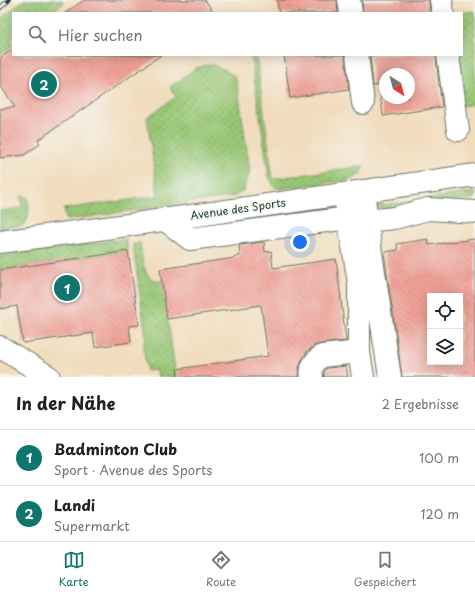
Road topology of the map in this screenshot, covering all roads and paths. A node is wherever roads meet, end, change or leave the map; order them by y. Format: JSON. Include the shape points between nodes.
{"nodes":[{"id":1,"x":349,"y":0,"type":"edge"},
{"id":2,"x":441,"y":0,"type":"edge"},
{"id":3,"x":351,"y":12,"type":"edge"},
{"id":4,"x":443,"y":12,"type":"edge"},
{"id":5,"x":357,"y":56,"type":"edge"},
{"id":6,"x":448,"y":56,"type":"edge"},
{"id":7,"x":363,"y":103,"type":"dead end"},
{"id":8,"x":458,"y":130,"type":"dead end"},
{"id":9,"x":475,"y":175,"type":"edge"},
{"id":10,"x":354,"y":192,"type":"junction"},
{"id":11,"x":475,"y":212,"type":"edge"},
{"id":12,"x":164,"y":219,"type":"junction"},
{"id":13,"x":358,"y":219,"type":"junction"},
{"id":14,"x":0,"y":242,"type":"edge"},
{"id":15,"x":0,"y":347,"type":"edge"},
{"id":16,"x":359,"y":352,"type":"junction"},
{"id":17,"x":49,"y":377,"type":"edge"},
{"id":18,"x":312,"y":377,"type":"edge"},
{"id":19,"x":363,"y":377,"type":"edge"},
{"id":20,"x":390,"y":377,"type":"edge"}],
"edges":[{"from":1,"to":3,"type":"street"},
{"from":2,"to":4,"type":"street"},
{"from":5,"to":7,"type":"street"},
{"from":6,"to":8,"type":"street"},
{"from":9,"to":10,"type":"street","name":"Avenue des Sports"},
{"from":10,"to":12,"type":"street","name":"Avenue des Sports","via":[[262,200]]},
{"from":10,"to":13,"type":"street"},
{"from":11,"to":13,"type":"street","via":[[428,209],[394,218]]},
{"from":12,"to":13,"type":"street","via":[[190,239]]},
{"from":12,"to":14,"type":"street","name":"Avenue des Sports"},
{"from":13,"to":16,"type":"street"},
{"from":13,"to":20,"type":"street"},
{"from":15,"to":17,"type":"street"},
{"from":16,"to":18,"type":"street","via":[[322,356],[312,365]]},
{"from":16,"to":19,"type":"street"}]}
